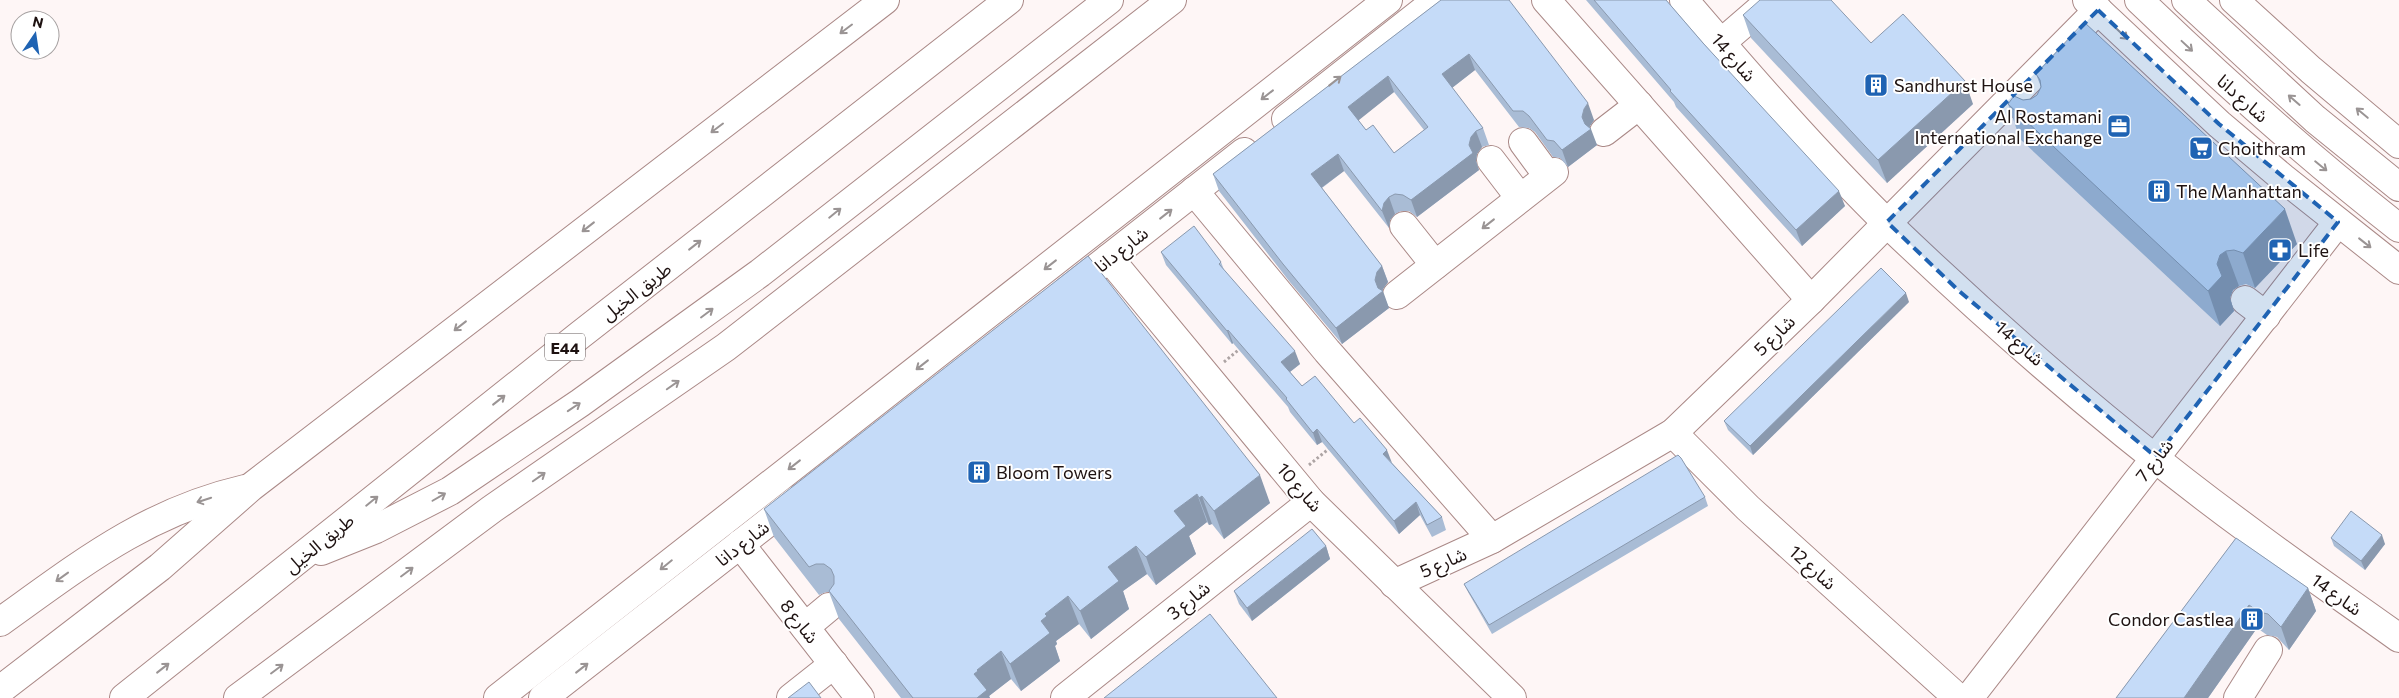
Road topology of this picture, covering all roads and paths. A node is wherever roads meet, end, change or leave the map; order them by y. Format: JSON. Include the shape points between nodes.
{"nodes":[{"id":1,"x":885,"y":0,"type":"edge"},
{"id":2,"x":1009,"y":0,"type":"edge"},
{"id":3,"x":1109,"y":0,"type":"edge"},
{"id":4,"x":1172,"y":0,"type":"edge"},
{"id":5,"x":1388,"y":0,"type":"edge"},
{"id":6,"x":1437,"y":0,"type":"edge"},
{"id":7,"x":1546,"y":0,"type":"edge"},
{"id":8,"x":1684,"y":0,"type":"edge"},
{"id":9,"x":1771,"y":0,"type":"edge"},
{"id":10,"x":2139,"y":0,"type":"edge"},
{"id":11,"x":2186,"y":0,"type":"edge"},
{"id":12,"x":2234,"y":0,"type":"edge"},
{"id":13,"x":2093,"y":5,"type":"edge"},
{"id":14,"x":1721,"y":43,"type":"junction"},
{"id":15,"x":1639,"y":105,"type":"junction"},
{"id":16,"x":1604,"y":132,"type":"dead end"},
{"id":17,"x":1523,"y":142,"type":"dead end"},
{"id":18,"x":2399,"y":144,"type":"edge"},
{"id":19,"x":1487,"y":163,"type":"dead end"},
{"id":20,"x":2399,"y":188,"type":"edge"},
{"id":21,"x":1194,"y":191,"type":"junction"},
{"id":22,"x":1516,"y":201,"type":"junction"},
{"id":23,"x":1887,"y":222,"type":"junction"},
{"id":24,"x":2338,"y":222,"type":"junction"},
{"id":25,"x":1408,"y":223,"type":"dead end"},
{"id":26,"x":2399,"y":228,"type":"edge"},
{"id":27,"x":1094,"y":231,"type":"junction"},
{"id":28,"x":1111,"y":257,"type":"junction"},
{"id":29,"x":1439,"y":262,"type":"junction"},
{"id":30,"x":2399,"y":270,"type":"edge"},
{"id":31,"x":1398,"y":295,"type":"dead end"},
{"id":32,"x":1811,"y":300,"type":"junction"},
{"id":33,"x":1046,"y":307,"type":"edge"},
{"id":34,"x":1245,"y":345,"type":"edge"},
{"id":35,"x":1206,"y":376,"type":"junction"},
{"id":36,"x":1673,"y":433,"type":"junction"},
{"id":37,"x":1335,"y":444,"type":"edge"},
{"id":38,"x":2156,"y":457,"type":"junction"},
{"id":39,"x":1292,"y":478,"type":"junction"},
{"id":40,"x":818,"y":484,"type":"edge"},
{"id":41,"x":251,"y":488,"type":"junction"},
{"id":42,"x":1311,"y":502,"type":"junction"},
{"id":43,"x":721,"y":522,"type":"junction"},
{"id":44,"x":2248,"y":530,"type":"junction"},
{"id":45,"x":1492,"y":539,"type":"junction"},
{"id":46,"x":739,"y":545,"type":"junction"},
{"id":47,"x":2231,"y":553,"type":"edge"},
{"id":48,"x":299,"y":559,"type":"junction"},
{"id":49,"x":1394,"y":584,"type":"junction"},
{"id":50,"x":829,"y":607,"type":"edge"},
{"id":51,"x":0,"y":622,"type":"edge"},
{"id":52,"x":805,"y":627,"type":"junction"},
{"id":53,"x":2399,"y":638,"type":"edge"},
{"id":54,"x":2268,"y":650,"type":"dead end"},
{"id":55,"x":834,"y":664,"type":"junction"},
{"id":56,"x":0,"y":690,"type":"edge"},
{"id":57,"x":124,"y":698,"type":"edge"},
{"id":58,"x":238,"y":698,"type":"edge"},
{"id":59,"x":498,"y":698,"type":"edge"},
{"id":60,"x":543,"y":698,"type":"edge"},
{"id":61,"x":791,"y":698,"type":"edge"},
{"id":62,"x":860,"y":698,"type":"edge"},
{"id":63,"x":1064,"y":698,"type":"edge"},
{"id":64,"x":1512,"y":698,"type":"edge"},
{"id":65,"x":1958,"y":698,"type":"edge"},
{"id":66,"x":1969,"y":698,"type":"edge"},
{"id":67,"x":2238,"y":698,"type":"edge"}],
"edges":[{"from":1,"to":41,"type":"main road","one_way":true},
{"from":48,"to":2,"type":"main road","name":"طريق الخيل","number":"E44","one_way":true},
{"from":48,"to":3,"type":"main road","one_way":true,"via":[[369,533],[414,511],[485,468],[588,398],[760,273]]},
{"from":58,"to":4,"type":"main road","one_way":true,"via":[[492,509],[726,347]]},
{"from":5,"to":27,"type":"main road","name":"شارع دانا","one_way":true},
{"from":21,"to":6,"type":"main road","name":"شارع دانا","one_way":true},
{"from":7,"to":15,"type":"main road"},
{"from":8,"to":14,"type":"main road","name":"شارع 14"},
{"from":9,"to":14,"type":"main road"},
{"from":10,"to":26,"type":"main road","name":"شارع دانا","one_way":true,"via":[[2291,140]]},
{"from":20,"to":11,"type":"main road","name":"شارع دانا","one_way":true,"via":[[2315,119]]},
{"from":18,"to":12,"type":"main road","one_way":true},
{"from":13,"to":23,"type":"main road","name":"شارع 5","via":[[2021,106]]},
{"from":13,"to":24,"type":"main road","one_way":true,"via":[[2219,124]]},
{"from":14,"to":23,"type":"main road","name":"شارع 14"},
{"from":15,"to":16,"type":"main road"},
{"from":15,"to":32,"type":"main road"},
{"from":17,"to":22,"type":"main road","via":[[1551,174]]},
{"from":19,"to":22,"type":"main road"},
{"from":28,"to":21,"type":"main road","name":"شارع دانا","one_way":true},
{"from":21,"to":45,"type":"main road","via":[[1332,347]]},
{"from":22,"to":29,"type":"main road","one_way":true},
{"from":23,"to":32,"type":"main road","name":"شارع 5"},
{"from":23,"to":38,"type":"main road","name":"شارع 14","via":[[1959,291],[2085,401]]},
{"from":24,"to":30,"type":"main road","one_way":true},
{"from":24,"to":38,"type":"main road","name":"شارع 7","via":[[2255,308]]},
{"from":25,"to":29,"type":"main road"},
{"from":27,"to":28,"type":"main road","via":[[1116,224],[1122,228],[1125,235]]},
{"from":27,"to":28,"type":"main road","via":[[1079,251],[1082,258],[1087,264]]},
{"from":27,"to":43,"type":"main road","name":"شارع دانا","one_way":true},
{"from":28,"to":33,"type":"main road","name":"شارع دانا"},
{"from":28,"to":35,"type":"main road","name":"شارع 10"},
{"from":29,"to":31,"type":"main road"},
{"from":32,"to":36,"type":"main road","name":"شارع 5"},
{"from":34,"to":35,"type":"path"},
{"from":35,"to":39,"type":"main road","name":"شارع 10"},
{"from":36,"to":45,"type":"main road","name":"شارع 5"},
{"from":36,"to":65,"type":"main road","name":"شارع 12","via":[[1748,508]]},
{"from":37,"to":39,"type":"path"},
{"from":38,"to":44,"type":"main road","name":"شارع 14"},
{"from":38,"to":66,"type":"main road","name":"شارع 7"},
{"from":39,"to":42,"type":"main road","name":"شارع 10"},
{"from":40,"to":46,"type":"main road","name":"شارع دانا"},
{"from":41,"to":51,"type":"main road","one_way":true,"via":[[197,502],[146,524],[97,552]]},
{"from":41,"to":56,"type":"main road","via":[[160,567]]},
{"from":42,"to":49,"type":"main road","name":"شارع 10"},
{"from":42,"to":63,"type":"main road","name":"شارع 3"},
{"from":43,"to":46,"type":"main road","via":[[736,515],[747,521],[750,527]]},
{"from":43,"to":46,"type":"main road","via":[[708,535],[711,548],[716,552]]},
{"from":43,"to":59,"type":"main road","name":"شارع دانا","one_way":true},
{"from":44,"to":47,"type":"main road"},
{"from":44,"to":53,"type":"main road","name":"شارع 14"},
{"from":45,"to":49,"type":"main road","name":"شارع 5"},
{"from":46,"to":52,"type":"main road","name":"شارع 8"},
{"from":60,"to":46,"type":"main road","name":"شارع دانا","one_way":true},
{"from":57,"to":48,"type":"main road","name":"طريق الخيل","number":"E44","one_way":true},
{"from":49,"to":64,"type":"main road","name":"شارع 10"},
{"from":50,"to":52,"type":"main road"},
{"from":52,"to":55,"type":"main road","name":"شارع 8"},
{"from":54,"to":67,"type":"main road"},
{"from":55,"to":61,"type":"main road"},
{"from":55,"to":62,"type":"main road","name":"شارع 8"}]}
